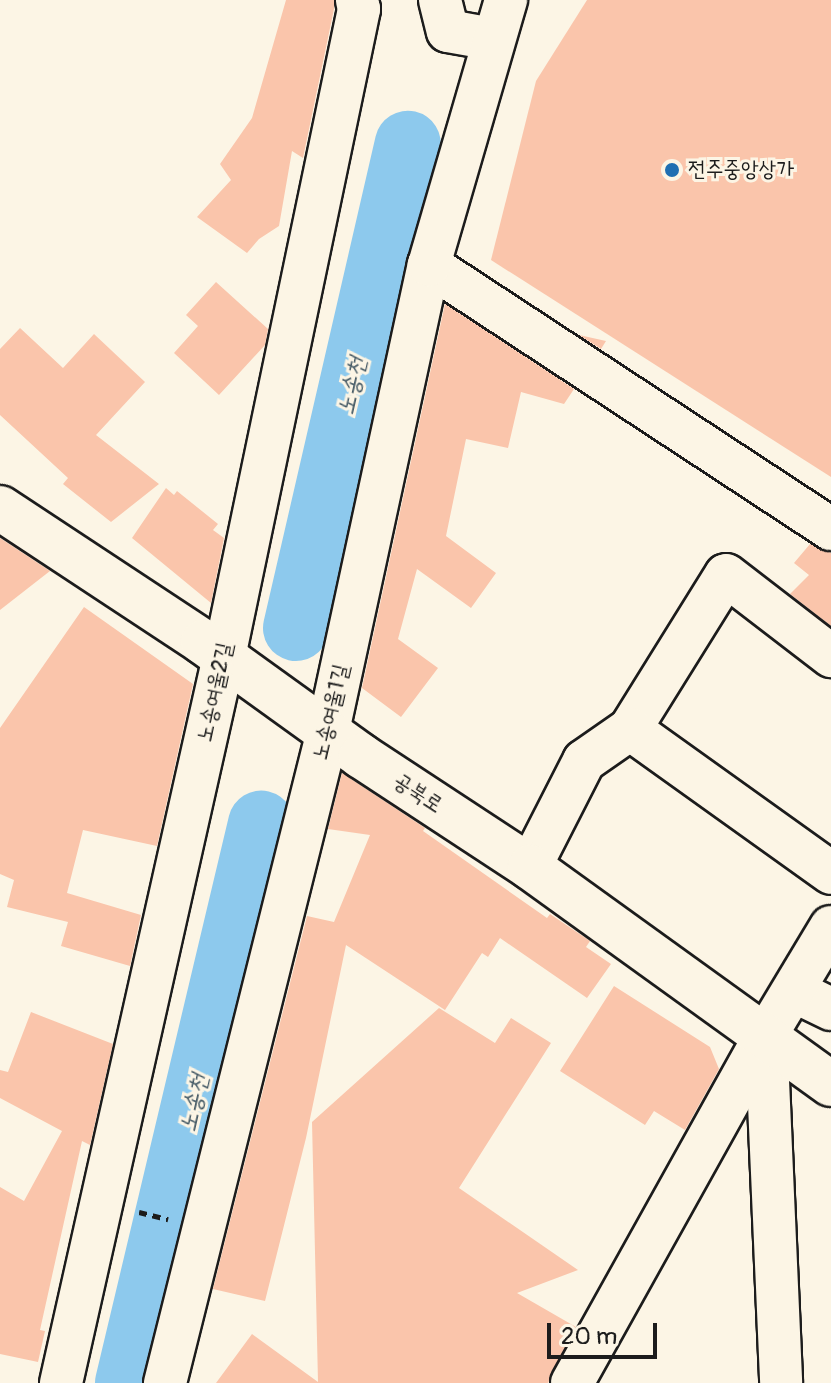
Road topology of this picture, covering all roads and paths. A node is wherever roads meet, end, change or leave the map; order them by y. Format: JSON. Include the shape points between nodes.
{"nodes":[{"id":1,"x":357,"y":0,"type":"edge"},
{"id":2,"x":440,"y":0,"type":"edge"},
{"id":3,"x":506,"y":0,"type":"edge"},
{"id":4,"x":493,"y":39,"type":"junction"},
{"id":5,"x":429,"y":265,"type":"junction"},
{"id":6,"x":0,"y":508,"type":"edge"},
{"id":7,"x":831,"y":529,"type":"edge"},
{"id":8,"x":831,"y":656,"type":"edge"},
{"id":9,"x":224,"y":657,"type":"junction"},
{"id":10,"x":630,"y":729,"type":"junction"},
{"id":11,"x":328,"y":731,"type":"junction"},
{"id":12,"x":530,"y":867,"type":"junction"},
{"id":13,"x":831,"y":873,"type":"edge"},
{"id":14,"x":831,"y":927,"type":"edge"},
{"id":15,"x":794,"y":991,"type":"junction"},
{"id":16,"x":831,"y":1009,"type":"edge"},
{"id":17,"x":766,"y":1035,"type":"junction"},
{"id":18,"x":831,"y":1084,"type":"edge"},
{"id":19,"x":134,"y":1211,"type":"dead end"},
{"id":20,"x":180,"y":1222,"type":"dead end"},
{"id":21,"x":61,"y":1383,"type":"edge"},
{"id":22,"x":165,"y":1383,"type":"edge"},
{"id":23,"x":572,"y":1383,"type":"edge"},
{"id":24,"x":781,"y":1383,"type":"edge"}],
"edges":[{"from":1,"to":9,"type":"street","name":"노송여울2길"},
{"from":2,"to":4,"type":"street","via":[[448,31]]},
{"from":3,"to":4,"type":"street","name":"노송여울1길"},
{"from":4,"to":5,"type":"street","name":"노송여울1길"},
{"from":5,"to":7,"type":"street"},
{"from":5,"to":11,"type":"street","name":"노송여울1길"},
{"from":6,"to":9,"type":"street","name":"공북로"},
{"from":8,"to":10,"type":"street","via":[[726,575]]},
{"from":9,"to":11,"type":"street","name":"공북로"},
{"from":9,"to":21,"type":"street","name":"노송여울2길"},
{"from":10,"to":12,"type":"street","via":[[584,761]]},
{"from":10,"to":13,"type":"street"},
{"from":11,"to":12,"type":"street","name":"공북로"},
{"from":11,"to":22,"type":"street","name":"노송여울1길"},
{"from":12,"to":17,"type":"street","name":"공북로"},
{"from":14,"to":15,"type":"street"},
{"from":15,"to":16,"type":"street"},
{"from":15,"to":17,"type":"street"},
{"from":17,"to":18,"type":"street","name":"공북로"},
{"from":17,"to":23,"type":"street"},
{"from":17,"to":24,"type":"street"},
{"from":19,"to":20,"type":"path"}]}
